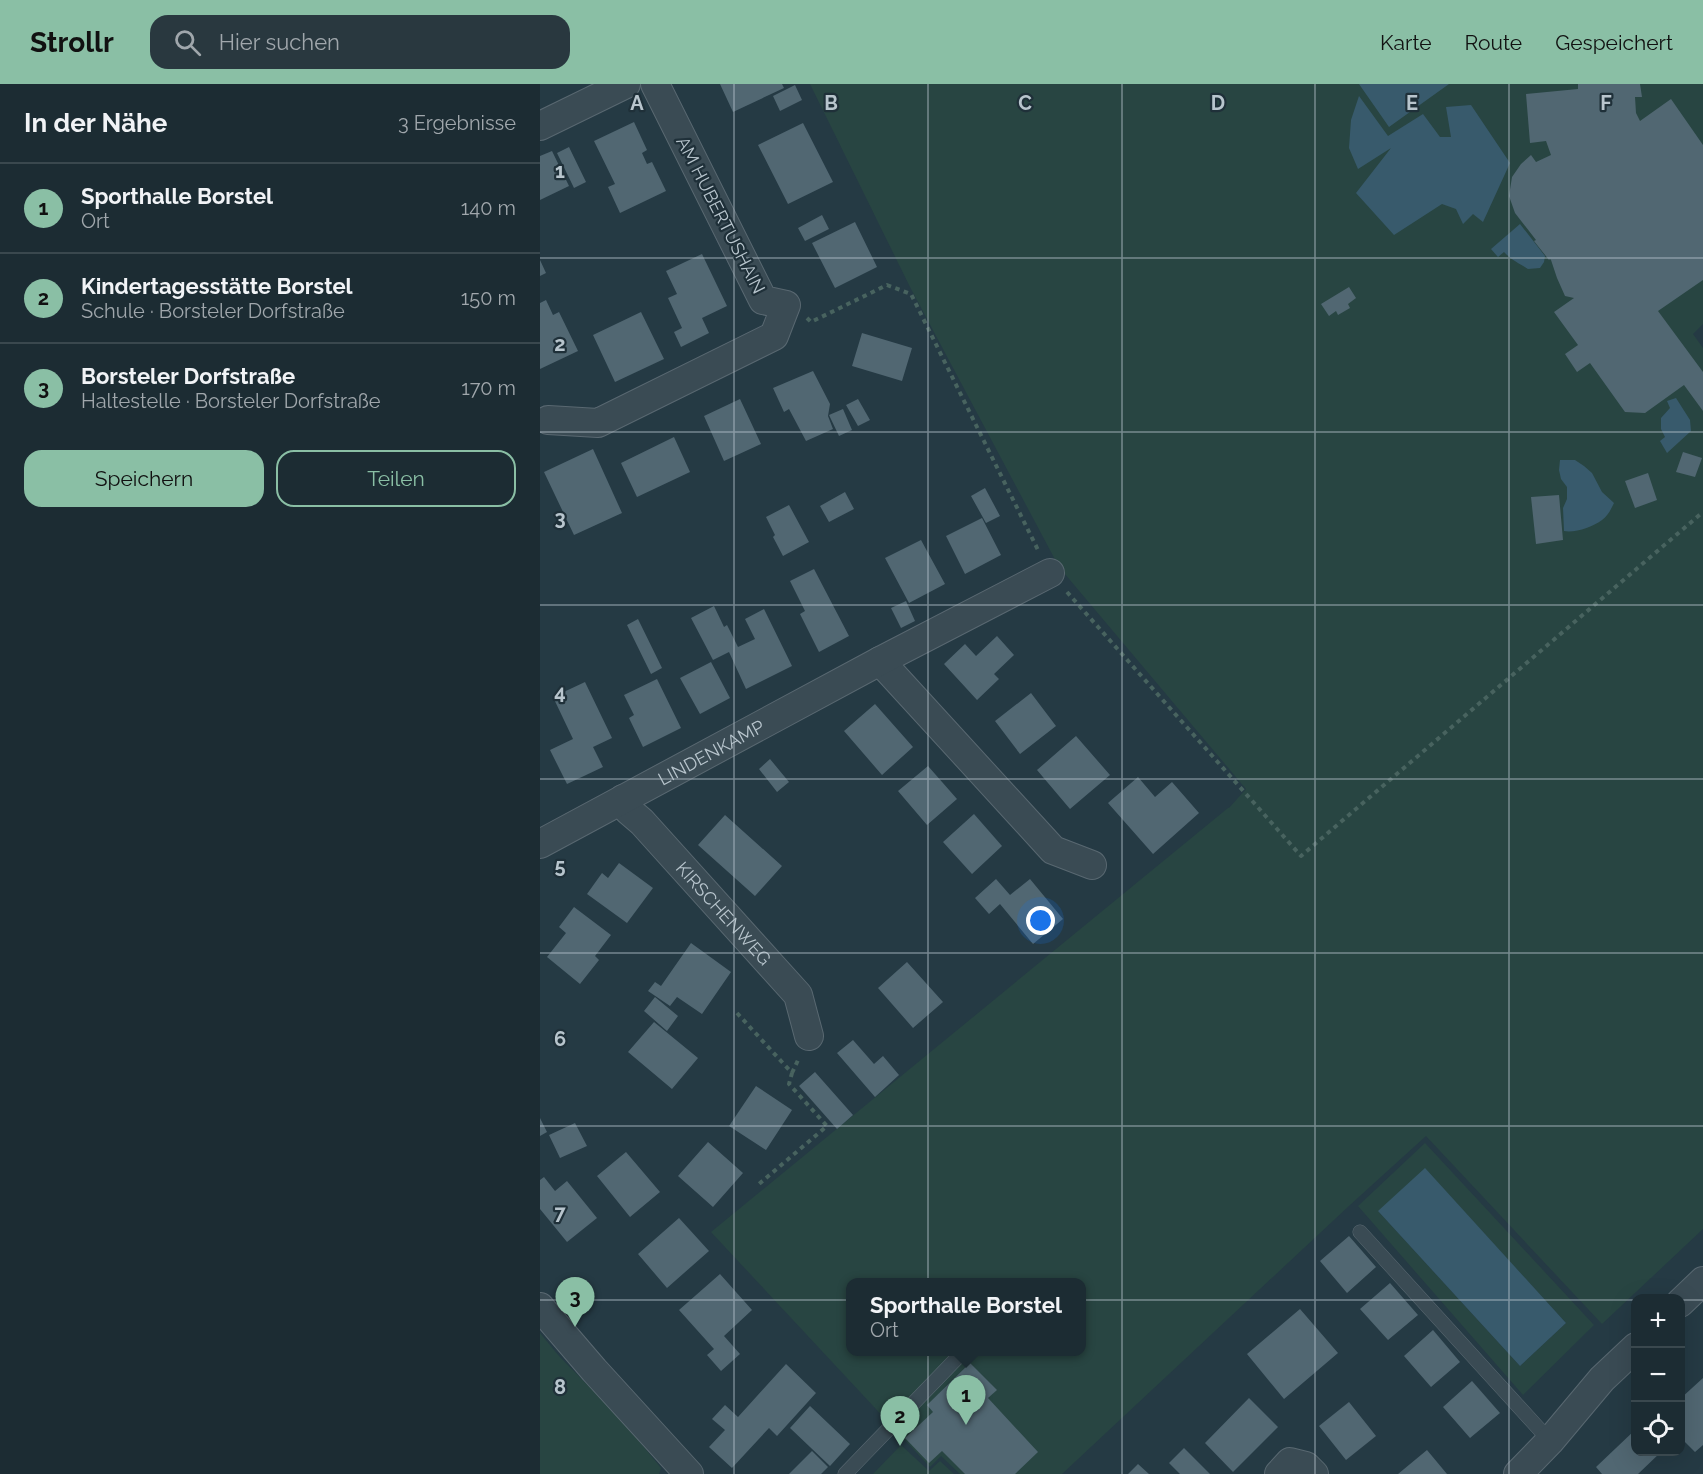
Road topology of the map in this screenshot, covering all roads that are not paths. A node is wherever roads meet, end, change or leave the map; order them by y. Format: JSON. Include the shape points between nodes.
{"nodes":[{"id":1,"x":626,"y":84,"type":"edge"},
{"id":2,"x":655,"y":84,"type":"edge"},
{"id":3,"x":540,"y":126,"type":"edge"},
{"id":4,"x":548,"y":420,"type":"dead end"},
{"id":5,"x":1050,"y":573,"type":"road end"},
{"id":6,"x":880,"y":661,"type":"junction"},
{"id":7,"x":623,"y":799,"type":"junction"},
{"id":8,"x":540,"y":844,"type":"edge"},
{"id":9,"x":1092,"y":865,"type":"dead end"},
{"id":10,"x":809,"y":1036,"type":"dead end"},
{"id":11,"x":1360,"y":1232,"type":"dead end"},
{"id":12,"x":1703,"y":1281,"type":"edge"},
{"id":13,"x":1685,"y":1298,"type":"edge"},
{"id":14,"x":540,"y":1307,"type":"edge"},
{"id":15,"x":1634,"y":1348,"type":"edge"},
{"id":16,"x":958,"y":1357,"type":"dead end"},
{"id":17,"x":1550,"y":1441,"type":"junction"},
{"id":18,"x":689,"y":1474,"type":"edge"},
{"id":19,"x":845,"y":1474,"type":"edge"},
{"id":20,"x":1279,"y":1474,"type":"edge"},
{"id":21,"x":1314,"y":1474,"type":"edge"},
{"id":22,"x":1518,"y":1474,"type":"edge"}],
"edges":[{"from":1,"to":3,"type":"street"},
{"from":2,"to":4,"type":"street","name":"AM HUBERTUSHAIN","via":[[763,300],[786,305],[774,336],[598,423]]},
{"from":5,"to":6,"type":"street","name":"LINDENKAMP"},
{"from":6,"to":7,"type":"street","name":"LINDENKAMP"},
{"from":6,"to":9,"type":"street","via":[[1053,850]]},
{"from":7,"to":8,"type":"street","name":"LINDENKAMP"},
{"from":7,"to":10,"type":"street","name":"KIRSCHENWEG","via":[[628,810],[798,995]]},
{"from":11,"to":17,"type":"lane"},
{"from":12,"to":13,"type":"street"},
{"from":14,"to":18,"type":"street"},
{"from":15,"to":17,"type":"street"},
{"from":16,"to":19,"type":"lane"},
{"from":17,"to":22,"type":"street"},
{"from":20,"to":21,"type":"street","via":[[1290,1462],[1306,1466]]}]}
